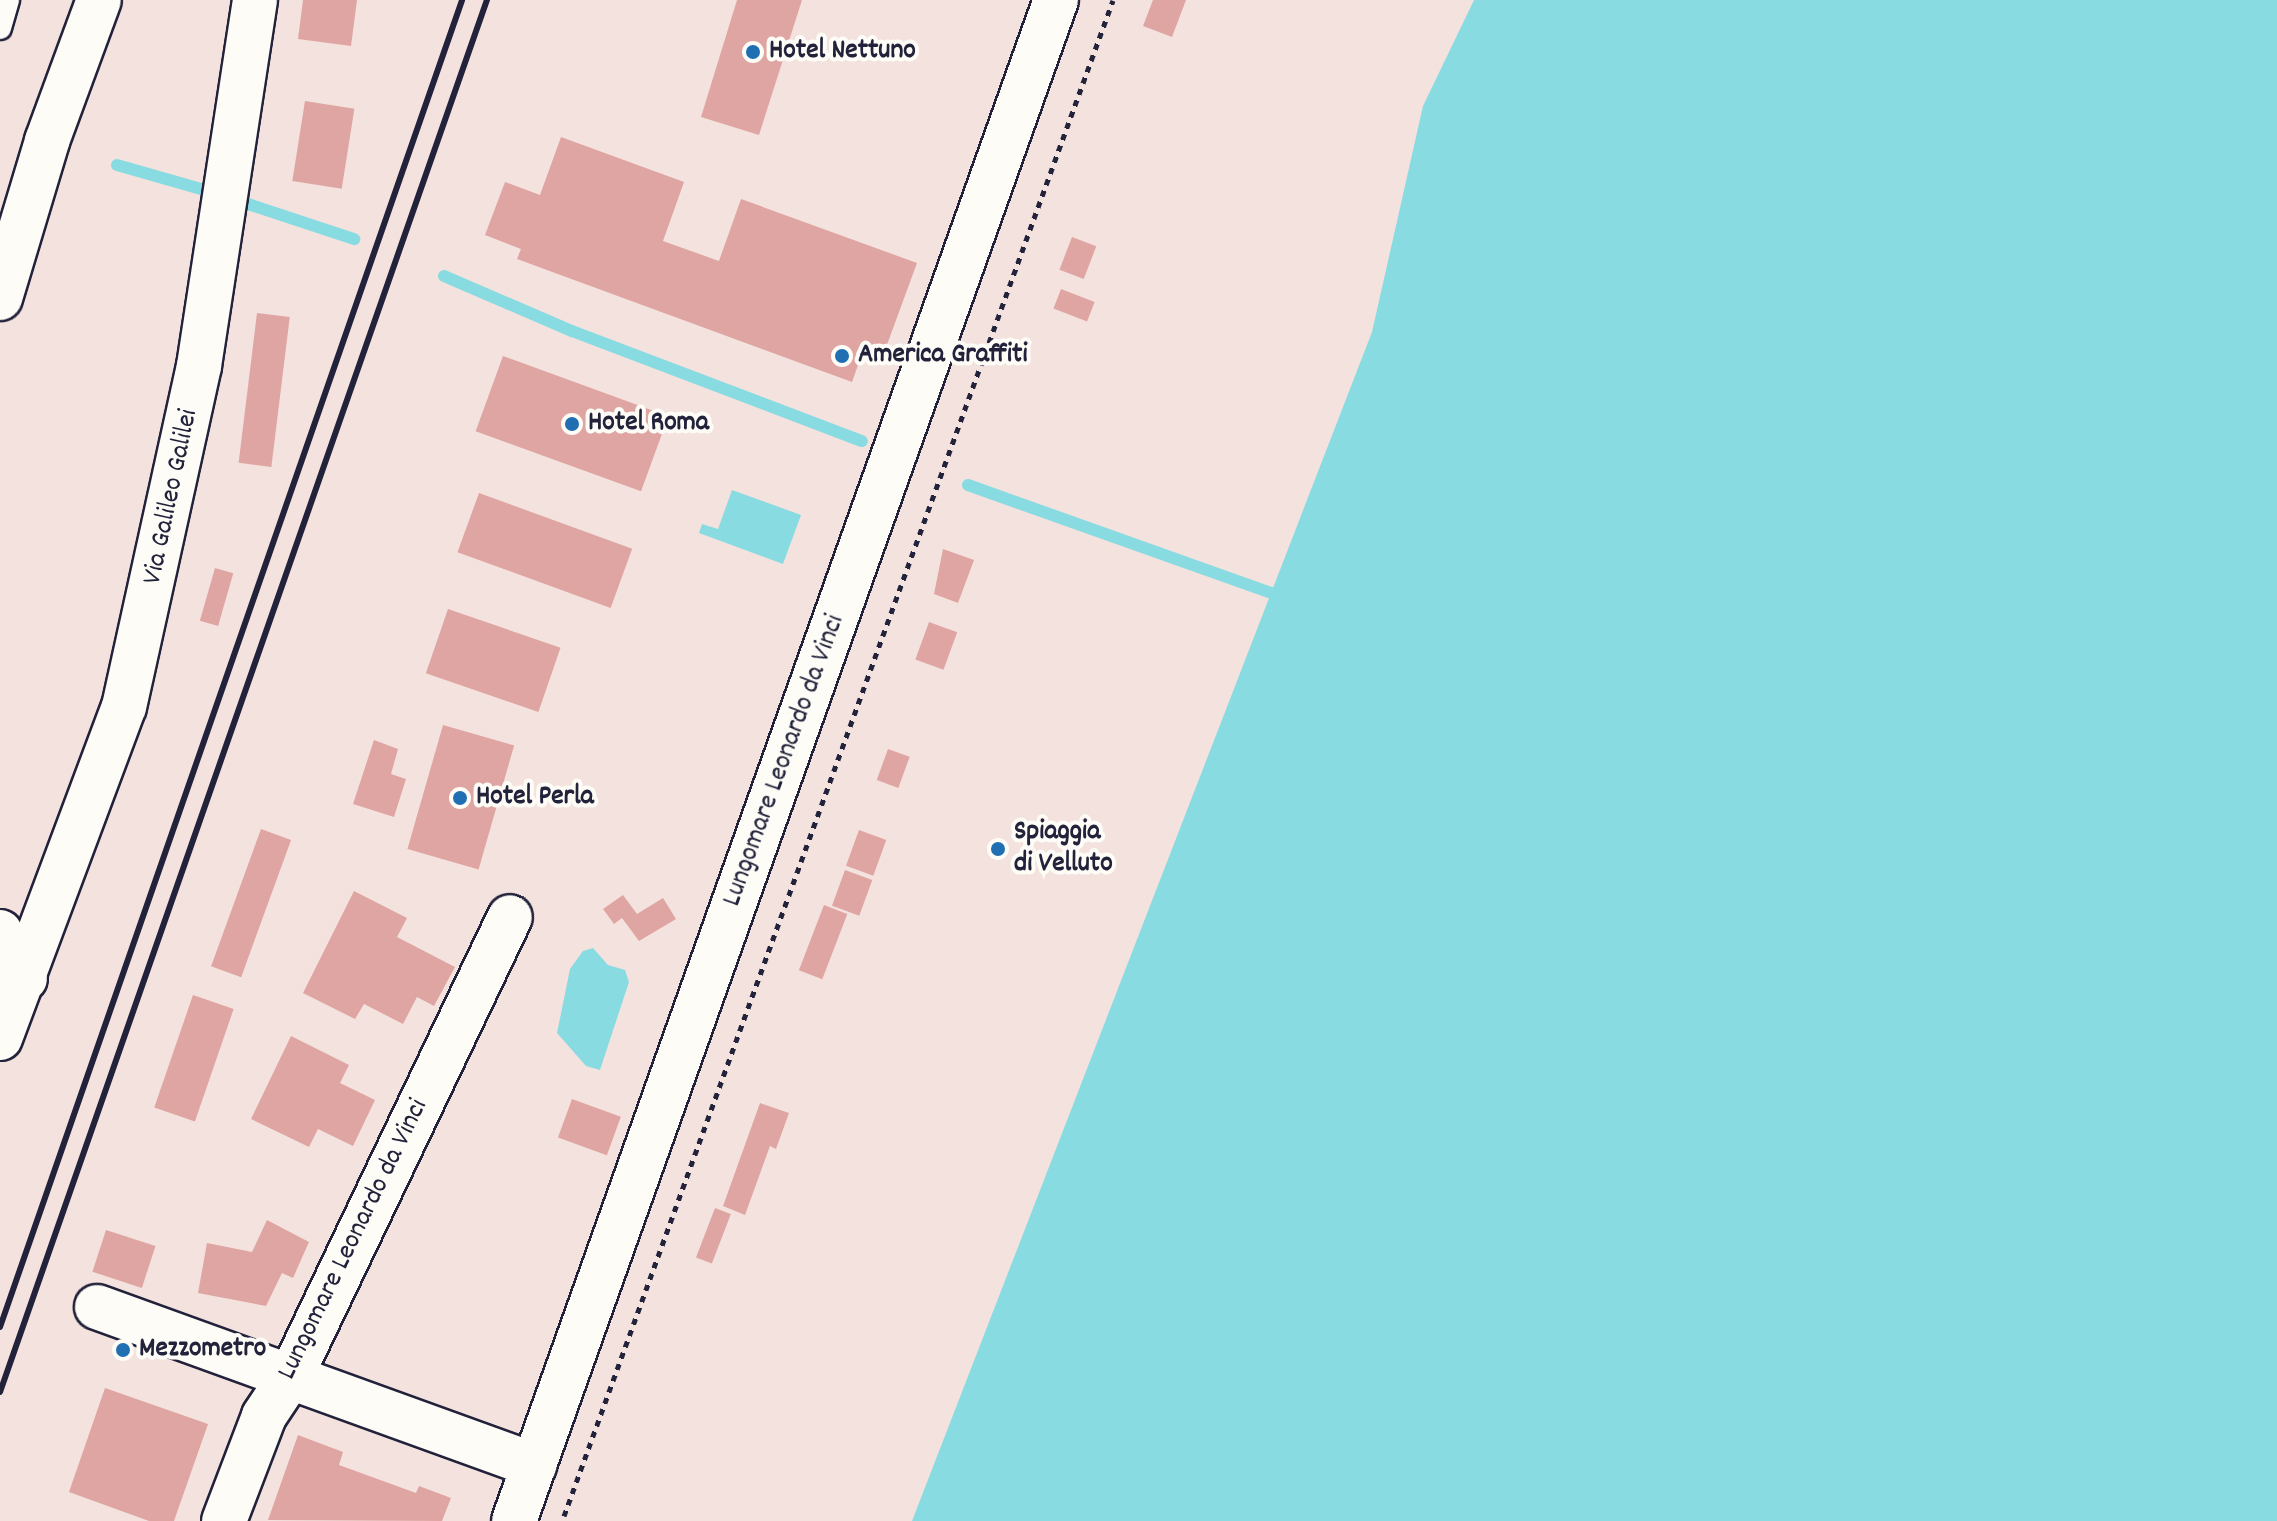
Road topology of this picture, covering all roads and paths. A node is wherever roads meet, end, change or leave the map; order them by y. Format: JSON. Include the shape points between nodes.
{"nodes":[{"id":1,"x":8,"y":0,"type":"edge"},
{"id":2,"x":99,"y":0,"type":"edge"},
{"id":3,"x":255,"y":0,"type":"edge"},
{"id":4,"x":1056,"y":0,"type":"edge"},
{"id":5,"x":1113,"y":0,"type":"edge"},
{"id":6,"x":0,"y":28,"type":"edge"},
{"id":7,"x":47,"y":141,"type":"junction"},
{"id":8,"x":0,"y":212,"type":"edge"},
{"id":9,"x":0,"y":298,"type":"edge"},
{"id":10,"x":510,"y":917,"type":"dead end"},
{"id":11,"x":0,"y":932,"type":"edge"},
{"id":12,"x":25,"y":979,"type":"junction"},
{"id":13,"x":0,"y":1038,"type":"edge"},
{"id":14,"x":97,"y":1307,"type":"dead end"},
{"id":15,"x":292,"y":1374,"type":"junction"},
{"id":16,"x":534,"y":1465,"type":"junction"},
{"id":17,"x":224,"y":1521,"type":"edge"},
{"id":18,"x":514,"y":1521,"type":"edge"},
{"id":19,"x":563,"y":1521,"type":"edge"}],
"edges":[{"from":1,"to":6,"type":"lane"},
{"from":2,"to":7,"type":"street"},
{"from":3,"to":12,"type":"street","name":"Via Galileo Galilei","via":[[199,366],[155,578],[124,707]]},
{"from":4,"to":16,"type":"street","name":"Lungomare Leonardo da Vinci"},
{"from":5,"to":19,"type":"path"},
{"from":7,"to":8,"type":"street"},
{"from":7,"to":9,"type":"street"},
{"from":10,"to":15,"type":"street","name":"Lungomare Leonardo da Vinci"},
{"from":11,"to":12,"type":"street"},
{"from":12,"to":13,"type":"street","name":"Via Galileo Galilei"},
{"from":14,"to":15,"type":"street"},
{"from":15,"to":16,"type":"street"},
{"from":15,"to":17,"type":"street","name":"Lungomare Leonardo da Vinci","via":[[264,1416]]},
{"from":16,"to":18,"type":"street","name":"Lungomare Leonardo da Vinci"}]}
